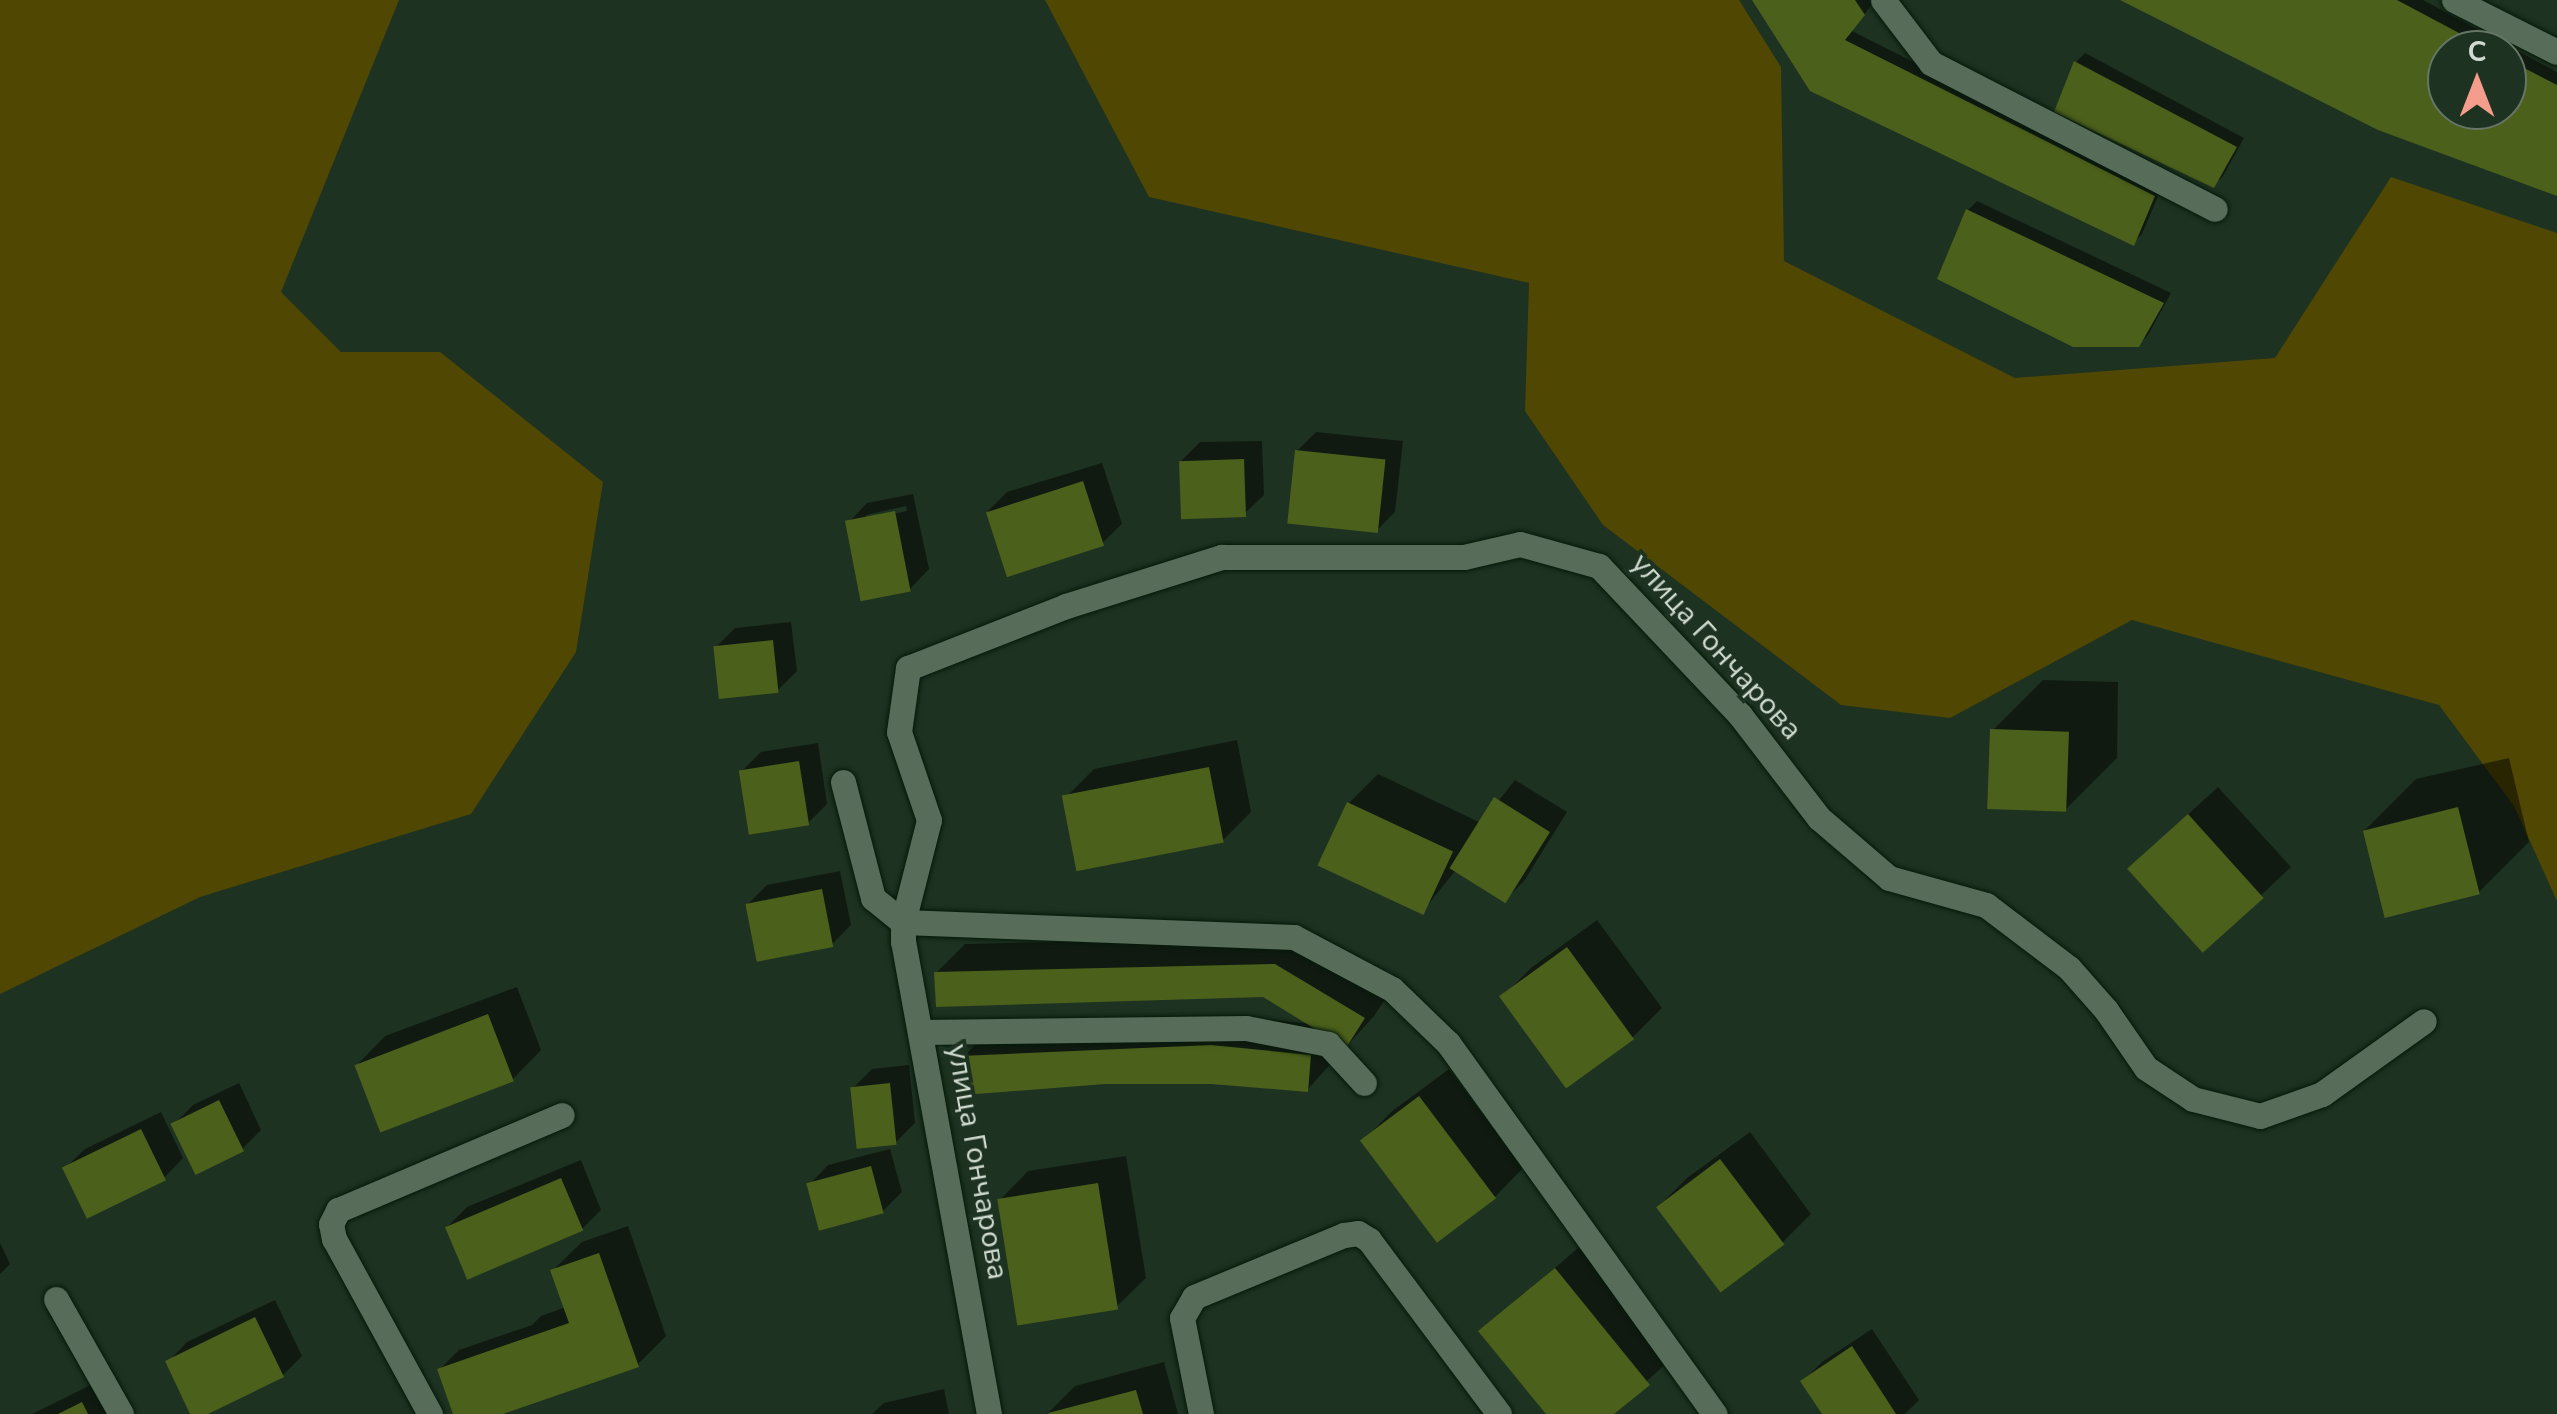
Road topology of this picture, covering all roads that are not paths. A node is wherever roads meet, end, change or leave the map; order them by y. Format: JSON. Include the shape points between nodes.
{"nodes":[{"id":1,"x":1883,"y":0,"type":"edge"},
{"id":2,"x":2454,"y":0,"type":"edge"},
{"id":3,"x":2557,"y":52,"type":"edge"},
{"id":4,"x":2216,"y":208,"type":"dead end"},
{"id":5,"x":843,"y":782,"type":"dead end"},
{"id":6,"x":903,"y":922,"type":"junction"},
{"id":7,"x":2424,"y":1021,"type":"dead end"},
{"id":8,"x":920,"y":1032,"type":"junction"},
{"id":9,"x":1364,"y":1083,"type":"dead end"},
{"id":10,"x":562,"y":1115,"type":"dead end"},
{"id":11,"x":56,"y":1299,"type":"dead end"},
{"id":12,"x":121,"y":1414,"type":"edge"},
{"id":13,"x":430,"y":1414,"type":"edge"},
{"id":14,"x":989,"y":1414,"type":"edge"},
{"id":15,"x":1201,"y":1414,"type":"edge"},
{"id":16,"x":1499,"y":1414,"type":"edge"},
{"id":17,"x":1715,"y":1414,"type":"edge"}],
"edges":[{"from":1,"to":4,"type":"street","via":[[1931,63]]},
{"from":2,"to":3,"type":"street"},
{"from":5,"to":6,"type":"street","via":[[872,898]]},
{"from":6,"to":7,"type":"street","name":"улица Гончарова","via":[[929,820],[899,732],[908,668],[1066,606],[1221,558],[1464,558],[1520,544],[1600,566],[1740,715],[1819,818],[1889,878],[1986,906],[2028,936],[2106,1010],[2146,1068],[2193,1100],[2260,1116],[2322,1094]]},
{"from":6,"to":8,"type":"street","name":"улица Гончарова"},
{"from":6,"to":17,"type":"street","via":[[1294,937],[1392,988],[1448,1043]]},
{"from":8,"to":9,"type":"street","via":[[1246,1028],[1328,1044]]},
{"from":8,"to":14,"type":"street","name":"улица Гончарова"},
{"from":10,"to":13,"type":"street","via":[[338,1210],[330,1224]]},
{"from":11,"to":12,"type":"street"},
{"from":15,"to":16,"type":"street","via":[[1182,1318],[1194,1297],[1358,1233]]}]}
